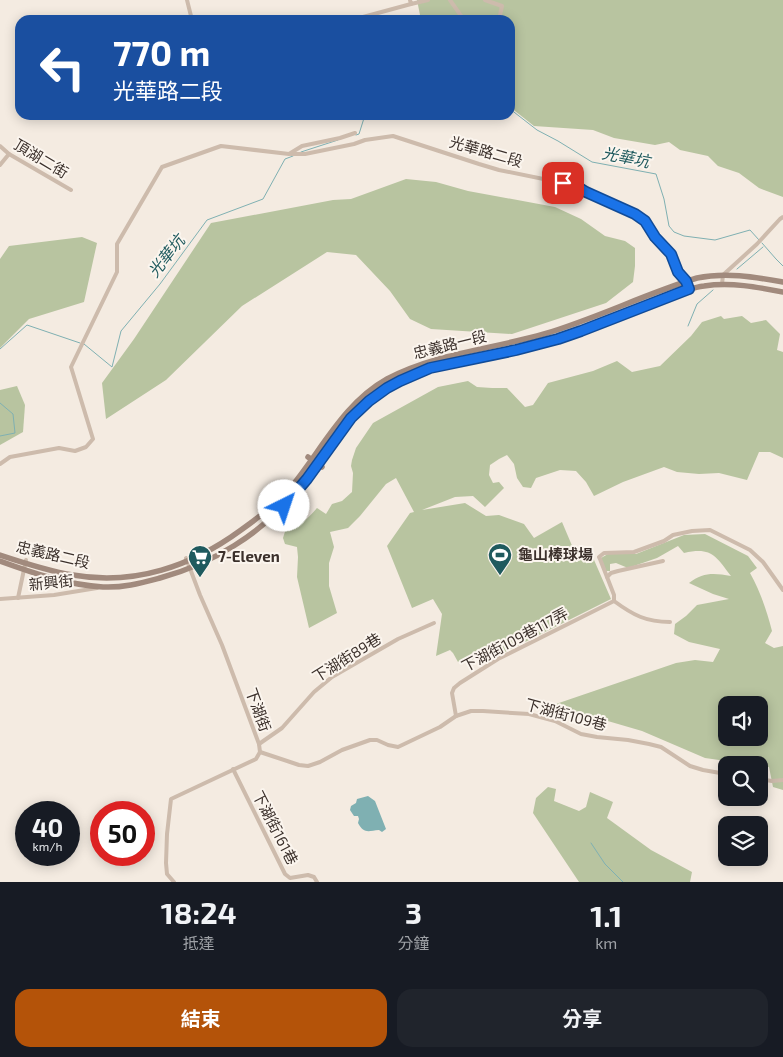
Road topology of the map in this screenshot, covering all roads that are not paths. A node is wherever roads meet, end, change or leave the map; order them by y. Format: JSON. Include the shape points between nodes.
{"nodes":[{"id":1,"x":187,"y":0,"type":"edge"},
{"id":2,"x":428,"y":0,"type":"edge"},
{"id":3,"x":485,"y":0,"type":"edge"},
{"id":4,"x":453,"y":1,"type":"edge"},
{"id":5,"x":411,"y":2,"type":"edge"},
{"id":6,"x":191,"y":15,"type":"edge"},
{"id":7,"x":368,"y":15,"type":"edge"},
{"id":8,"x":461,"y":15,"type":"edge"},
{"id":9,"x":500,"y":15,"type":"edge"},
{"id":10,"x":355,"y":133,"type":"dead end"},
{"id":11,"x":0,"y":146,"type":"edge"},
{"id":12,"x":9,"y":154,"type":"junction"},
{"id":13,"x":289,"y":154,"type":"junction"},
{"id":14,"x":0,"y":165,"type":"edge"},
{"id":15,"x":71,"y":190,"type":"dead end"},
{"id":16,"x":783,"y":218,"type":"edge"},
{"id":17,"x":723,"y":275,"type":"junction"},
{"id":18,"x":686,"y":281,"type":"junction"},
{"id":19,"x":783,"y":282,"type":"edge"},
{"id":20,"x":722,"y":284,"type":"junction"},
{"id":21,"x":690,"y":291,"type":"junction"},
{"id":22,"x":783,"y":292,"type":"edge"},
{"id":23,"x":514,"y":340,"type":"junction"},
{"id":24,"x":516,"y":352,"type":"junction"},
{"id":25,"x":310,"y":458,"type":"junction"},
{"id":26,"x":0,"y":464,"type":"edge"},
{"id":27,"x":320,"y":465,"type":"junction"},
{"id":28,"x":0,"y":555,"type":"edge"},
{"id":29,"x":187,"y":560,"type":"junction"},
{"id":30,"x":0,"y":561,"type":"edge"},
{"id":31,"x":663,"y":561,"type":"dead end"},
{"id":32,"x":24,"y":564,"type":"junction"},
{"id":33,"x":190,"y":569,"type":"junction"},
{"id":34,"x":607,"y":577,"type":"junction"},
{"id":35,"x":138,"y":584,"type":"joint"},
{"id":36,"x":104,"y":587,"type":"junction"},
{"id":37,"x":783,"y":590,"type":"edge"},
{"id":38,"x":18,"y":598,"type":"junction"},
{"id":39,"x":0,"y":599,"type":"edge"},
{"id":40,"x":614,"y":601,"type":"junction"},
{"id":41,"x":670,"y":622,"type":"dead end"},
{"id":42,"x":434,"y":623,"type":"dead end"},
{"id":43,"x":456,"y":716,"type":"junction"},
{"id":44,"x":259,"y":744,"type":"junction"},
{"id":45,"x":260,"y":752,"type":"junction"},
{"id":46,"x":234,"y":769,"type":"junction"},
{"id":47,"x":718,"y":773,"type":"edge"},
{"id":48,"x":768,"y":780,"type":"edge"},
{"id":49,"x":783,"y":780,"type":"edge"},
{"id":50,"x":174,"y":882,"type":"edge"},
{"id":51,"x":317,"y":882,"type":"edge"}],
"edges":[{"from":1,"to":6,"type":"street"},
{"from":2,"to":5,"type":"street"},
{"from":3,"to":9,"type":"street","via":[[502,6]]},
{"from":4,"to":8,"type":"street"},
{"from":5,"to":7,"type":"street"},
{"from":10,"to":13,"type":"street","via":[[302,146]]},
{"from":11,"to":12,"type":"street","name":"頂湖二街"},
{"from":12,"to":14,"type":"street"},
{"from":12,"to":15,"type":"street","name":"頂湖二街"},
{"from":13,"to":18,"type":"street","name":"光華路二段","via":[[305,154],[392,136],[499,170],[578,187],[645,221],[671,254],[678,272]]},
{"from":13,"to":26,"type":"street","name":"光華路二段","via":[[221,146],[162,167],[117,244],[117,272],[71,367],[93,439],[86,447],[75,451],[59,448],[10,457]]},
{"from":16,"to":17,"type":"street"},
{"from":17,"to":18,"type":"main road","name":"忠義路一段"},
{"from":17,"to":19,"type":"main road","name":"忠義路一段"},
{"from":17,"to":20,"type":"street"},
{"from":18,"to":21,"type":"street","name":"光華路二段"},
{"from":18,"to":23,"type":"main road","name":"忠義路一段","via":[[571,326]]},
{"from":20,"to":21,"type":"main road","name":"忠義路一段"},
{"from":20,"to":22,"type":"main road","name":"忠義路一段"},
{"from":21,"to":24,"type":"main road","name":"忠義路一段"},
{"from":23,"to":24,"type":"main road"},
{"from":23,"to":25,"type":"main road","name":"忠義路一段","via":[[427,362],[384,381],[348,410]]},
{"from":24,"to":27,"type":"main road","name":"忠義路一段","via":[[430,368],[387,388],[351,418]]},
{"from":25,"to":27,"type":"main road"},
{"from":25,"to":29,"type":"main road","name":"忠義路一段","via":[[292,486],[267,510],[224,542]]},
{"from":27,"to":33,"type":"main road","name":"忠義路一段","via":[[284,506],[257,529],[219,555]]},
{"from":28,"to":32,"type":"main road","name":"忠義路二段"},
{"from":29,"to":32,"type":"main road","name":"忠義路二段","via":[[136,577],[108,578],[74,575]]},
{"from":29,"to":33,"type":"street","name":"下湖街"},
{"from":30,"to":32,"type":"main road","name":"忠義路二段"},
{"from":31,"to":34,"type":"street","via":[[611,573]]},
{"from":32,"to":36,"type":"main road","name":"忠義路二段","via":[[66,581]]},
{"from":32,"to":38,"type":"street"},
{"from":33,"to":35,"type":"main road","name":"忠義路一段"},
{"from":33,"to":44,"type":"street","name":"下湖街"},
{"from":34,"to":37,"type":"street","via":[[601,554],[634,552],[673,535],[710,530],[750,550]]},
{"from":34,"to":40,"type":"street"},
{"from":35,"to":36,"type":"main road","name":"忠義路二段"},
{"from":36,"to":38,"type":"street","name":"新興街"},
{"from":38,"to":39,"type":"street","name":"新興街"},
{"from":40,"to":41,"type":"street","via":[[655,622]]},
{"from":40,"to":43,"type":"street","name":"下湖街109巷117弄","via":[[498,659],[460,683],[452,693]]},
{"from":42,"to":44,"type":"street","name":"下湖街89巷","via":[[398,639],[332,677],[282,728]]},
{"from":43,"to":45,"type":"street","name":"下湖街109巷","via":[[398,746],[370,740],[308,766]]},
{"from":43,"to":47,"type":"street","name":"下湖街109巷","via":[[471,711],[529,714],[555,721],[581,734],[660,747],[690,766]]},
{"from":44,"to":45,"type":"street","name":"下湖街"},
{"from":45,"to":46,"type":"street","name":"下湖街","via":[[256,759]]},
{"from":46,"to":50,"type":"street","name":"下湖街","via":[[171,799],[166,863],[167,874]]},
{"from":46,"to":51,"type":"street","name":"下湖街161巷","via":[[285,874],[290,878],[308,875]]},
{"from":48,"to":49,"type":"street"}]}
